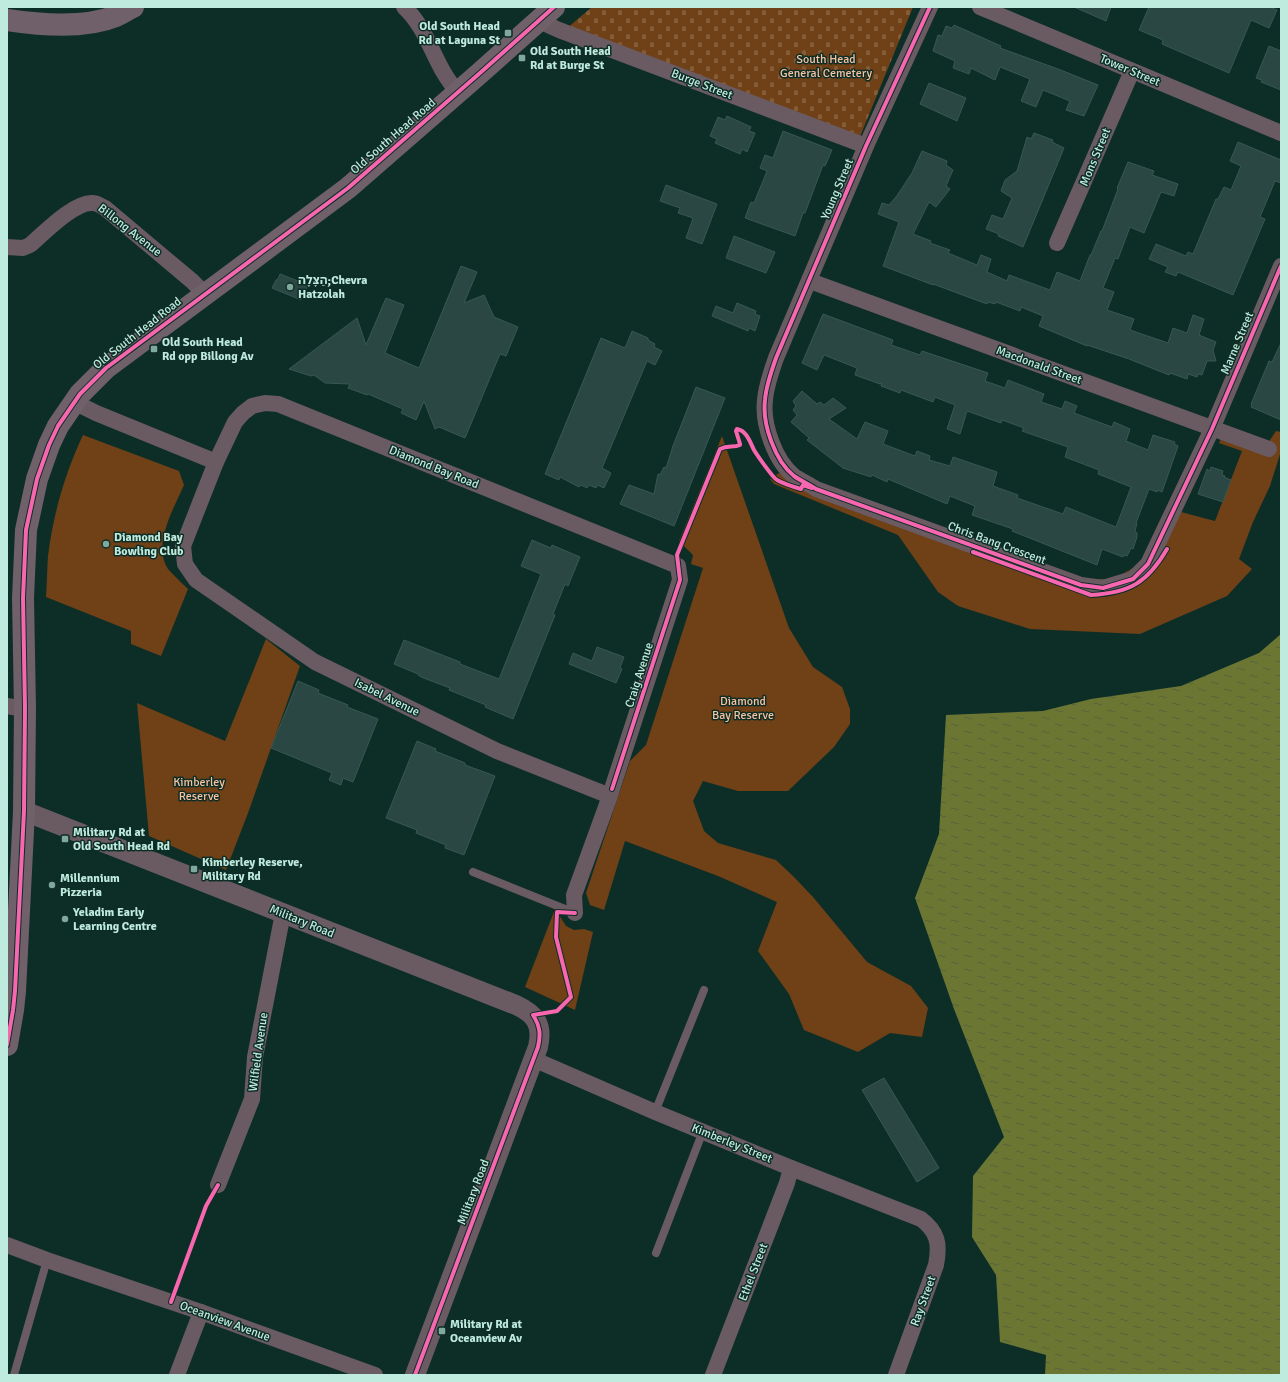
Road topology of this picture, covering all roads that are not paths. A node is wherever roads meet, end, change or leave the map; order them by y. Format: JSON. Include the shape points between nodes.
{"nodes":[{"id":1,"x":133,"y":7,"type":"edge"},
{"id":2,"x":404,"y":7,"type":"edge"},
{"id":3,"x":930,"y":7,"type":"edge"},
{"id":4,"x":980,"y":7,"type":"edge"},
{"id":5,"x":547,"y":14,"type":"edge"},
{"id":6,"x":7,"y":20,"type":"edge"},
{"id":7,"x":1132,"y":70,"type":"junction"},
{"id":8,"x":458,"y":92,"type":"junction"},
{"id":9,"x":1281,"y":133,"type":"edge"},
{"id":10,"x":866,"y":146,"type":"junction"},
{"id":11,"x":1058,"y":244,"type":"dead end"},
{"id":12,"x":7,"y":246,"type":"edge"},
{"id":13,"x":1281,"y":266,"type":"edge"},
{"id":14,"x":810,"y":281,"type":"junction"},
{"id":15,"x":205,"y":294,"type":"junction"},
{"id":16,"x":768,"y":382,"type":"joint"},
{"id":17,"x":74,"y":402,"type":"junction"},
{"id":18,"x":1212,"y":429,"type":"junction"},
{"id":19,"x":1269,"y":449,"type":"dead end"},
{"id":20,"x":216,"y":462,"type":"junction"},
{"id":21,"x":185,"y":564,"type":"joint"},
{"id":22,"x":678,"y":566,"type":"joint"},
{"id":23,"x":16,"y":708,"type":"edge"},
{"id":24,"x":610,"y":796,"type":"junction"},
{"id":25,"x":24,"y":811,"type":"junction"},
{"id":26,"x":473,"y":872,"type":"dead end"},
{"id":27,"x":283,"y":913,"type":"junction"},
{"id":28,"x":575,"y":913,"type":"joint"},
{"id":29,"x":704,"y":990,"type":"dead end"},
{"id":30,"x":7,"y":1045,"type":"edge"},
{"id":31,"x":533,"y":1059,"type":"junction"},
{"id":32,"x":655,"y":1112,"type":"junction"},
{"id":33,"x":703,"y":1131,"type":"junction"},
{"id":34,"x":791,"y":1168,"type":"junction"},
{"id":35,"x":218,"y":1185,"type":"dead end"},
{"id":36,"x":930,"y":1226,"type":"joint"},
{"id":37,"x":7,"y":1245,"type":"edge"},
{"id":38,"x":656,"y":1253,"type":"dead end"},
{"id":39,"x":47,"y":1260,"type":"junction"},
{"id":40,"x":201,"y":1312,"type":"junction"},
{"id":41,"x":14,"y":1375,"type":"edge"},
{"id":42,"x":177,"y":1375,"type":"edge"},
{"id":43,"x":375,"y":1375,"type":"edge"},
{"id":44,"x":414,"y":1375,"type":"edge"},
{"id":45,"x":713,"y":1375,"type":"edge"},
{"id":46,"x":896,"y":1375,"type":"edge"}],
"edges":[{"from":1,"to":6,"type":"main road","via":[[115,16],[92,22],[45,24]]},
{"from":2,"to":8,"type":"street","via":[[416,19],[442,72]]},
{"from":3,"to":10,"type":"street","name":"Young Street"},
{"from":4,"to":7,"type":"street","name":"Tower Street"},
{"from":5,"to":8,"type":"main road","name":"Old South Head Road"},
{"from":5,"to":10,"type":"street","name":"Burge Street","via":[[559,30]]},
{"from":7,"to":9,"type":"street","name":"Tower Street"},
{"from":7,"to":11,"type":"street","name":"Mons Street"},
{"from":8,"to":15,"type":"main road","name":"Old South Head Road","via":[[348,188]]},
{"from":10,"to":14,"type":"street","name":"Young Street"},
{"from":12,"to":15,"type":"street","name":"Billong Avenue","via":[[23,248],[30,245],[72,209],[84,203],[94,203],[105,208]]},
{"from":13,"to":18,"type":"street","name":"Marne Street"},
{"from":14,"to":16,"type":"street","name":"Young Street"},
{"from":14,"to":18,"type":"street","name":"Macdonald Street"},
{"from":15,"to":17,"type":"main road","name":"Old South Head Road","via":[[106,368]]},
{"from":16,"to":18,"type":"street","name":"Chris Bang Crescent","via":[[764,401],[765,422],[770,441],[779,458],[793,475],[816,489],[1081,585],[1103,588],[1133,579],[1148,564]]},
{"from":17,"to":20,"type":"street"},
{"from":17,"to":23,"type":"main road","name":"Old South Head Road","via":[[58,426],[42,461],[26,530]]},
{"from":18,"to":19,"type":"street","name":"Macdonald Street"},
{"from":20,"to":21,"type":"street","name":"Diamond Bay Road","via":[[183,546]]},
{"from":20,"to":22,"type":"street","name":"Diamond Bay Road","via":[[234,422],[243,412],[252,406],[265,403],[278,404]]},
{"from":21,"to":24,"type":"street","name":"Isabel Avenue","via":[[196,580],[315,662],[497,751]]},
{"from":22,"to":24,"type":"street","name":"Craig Avenue","via":[[680,580]]},
{"from":23,"to":25,"type":"main road","name":"Old South Head Road"},
{"from":24,"to":28,"type":"street","name":"Craig Avenue","via":[[574,895]]},
{"from":25,"to":27,"type":"street","name":"Military Road"},
{"from":25,"to":30,"type":"main road","name":"Old South Head Road","via":[[14,1010]]},
{"from":26,"to":28,"type":"lane","name":"Craig Avenue"},
{"from":27,"to":31,"type":"street","name":"Military Road","via":[[522,1008],[533,1016],[540,1031]]},
{"from":27,"to":35,"type":"street","name":"Wilfield Avenue","via":[[255,1057],[252,1099]]},
{"from":29,"to":32,"type":"lane"},
{"from":31,"to":32,"type":"street","name":"Kimberley Street"},
{"from":31,"to":44,"type":"street","name":"Military Road"},
{"from":32,"to":33,"type":"street","name":"Kimberley Street"},
{"from":33,"to":34,"type":"street","name":"Kimberley Street"},
{"from":33,"to":38,"type":"lane"},
{"from":34,"to":36,"type":"street","name":"Kimberley Street","via":[[921,1219]]},
{"from":34,"to":45,"type":"street","name":"Ethel Street"},
{"from":36,"to":46,"type":"street","name":"Ray Street","via":[[938,1241],[936,1265]]},
{"from":37,"to":39,"type":"street","name":"Oceanview Avenue"},
{"from":39,"to":40,"type":"street","name":"Oceanview Avenue"},
{"from":39,"to":41,"type":"lane"},
{"from":40,"to":42,"type":"street"},
{"from":40,"to":43,"type":"street","name":"Oceanview Avenue"}]}
